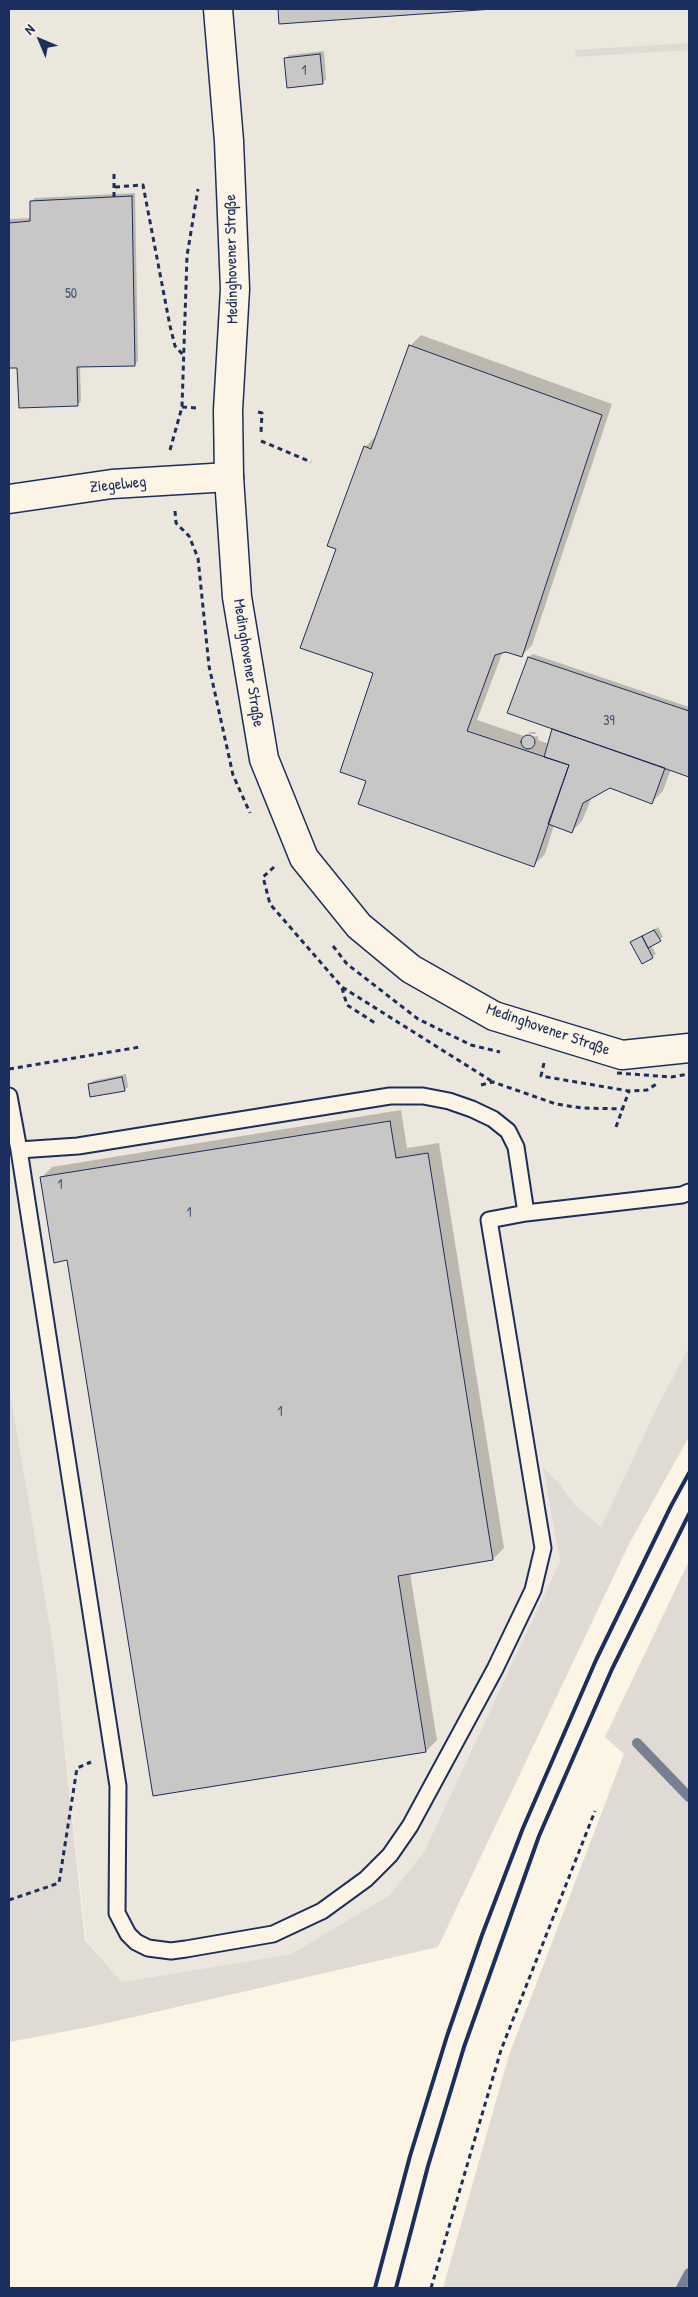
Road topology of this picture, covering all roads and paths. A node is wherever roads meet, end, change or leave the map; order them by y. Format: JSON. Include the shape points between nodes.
{"nodes":[{"id":1,"x":218,"y":9,"type":"edge"},
{"id":2,"x":114,"y":172,"type":"dead end"},
{"id":3,"x":114,"y":187,"type":"junction"},
{"id":4,"x":114,"y":197,"type":"dead end"},
{"id":5,"x":184,"y":357,"type":"dead end"},
{"id":6,"x":229,"y":476,"type":"junction"},
{"id":7,"x":9,"y":499,"type":"edge"},
{"id":8,"x":274,"y":867,"type":"dead end"},
{"id":9,"x":342,"y":987,"type":"junction"},
{"id":10,"x":375,"y":1024,"type":"dead end"},
{"id":11,"x":140,"y":1047,"type":"dead end"},
{"id":12,"x":689,"y":1048,"type":"edge"},
{"id":13,"x":544,"y":1063,"type":"dead end"},
{"id":14,"x":619,"y":1064,"type":"junction"},
{"id":15,"x":9,"y":1069,"type":"edge"},
{"id":16,"x":689,"y":1074,"type":"edge"},
{"id":17,"x":494,"y":1082,"type":"dead end"},
{"id":18,"x":9,"y":1096,"type":"edge"},
{"id":19,"x":616,"y":1127,"type":"dead end"},
{"id":20,"x":19,"y":1150,"type":"junction"},
{"id":21,"x":689,"y":1192,"type":"edge"},
{"id":22,"x":526,"y":1214,"type":"junction"},
{"id":23,"x":77,"y":1768,"type":"dead end"},
{"id":24,"x":596,"y":1811,"type":"dead end"},
{"id":25,"x":9,"y":1900,"type":"edge"},
{"id":26,"x":431,"y":2288,"type":"edge"}],
"edges":[{"from":1,"to":6,"type":"main road","name":"Medinghovener Straße","via":[[229,141],[235,289],[228,410]]},
{"from":2,"to":3,"type":"path"},
{"from":3,"to":4,"type":"path"},
{"from":3,"to":5,"type":"path","via":[[142,185],[170,326],[175,346]]},
{"from":6,"to":7,"type":"main road","name":"Ziegelweg","via":[[112,484]]},
{"from":6,"to":14,"type":"main road","name":"Medinghovener Straße","via":[[237,597],[264,759],[304,858],[359,926],[411,968],[494,1016]]},
{"from":8,"to":9,"type":"path","via":[[263,877],[270,904]]},
{"from":9,"to":10,"type":"path","via":[[347,1005]]},
{"from":9,"to":17,"type":"path"},
{"from":11,"to":15,"type":"path"},
{"from":12,"to":14,"type":"main road","name":"Medinghovener Straße"},
{"from":13,"to":19,"type":"path","via":[[541,1076],[629,1091]]},
{"from":14,"to":16,"type":"path","bridge":true,"via":[[671,1077]]},
{"from":18,"to":20,"type":"lane"},
{"from":20,"to":22,"type":"lane","via":[[78,1146],[390,1096],[423,1096],[472,1109],[508,1131],[516,1147]]},
{"from":20,"to":22,"type":"lane","via":[[118,1786],[117,1913],[136,1942],[148,1948],[171,1951],[273,1934],[322,1911],[366,1879],[390,1855],[410,1826],[495,1669],[533,1590],[543,1548],[489,1220]]},
{"from":21,"to":22,"type":"lane"},
{"from":23,"to":25,"type":"path","via":[[58,1883]]},
{"from":24,"to":26,"type":"path","via":[[501,2050]]}]}
